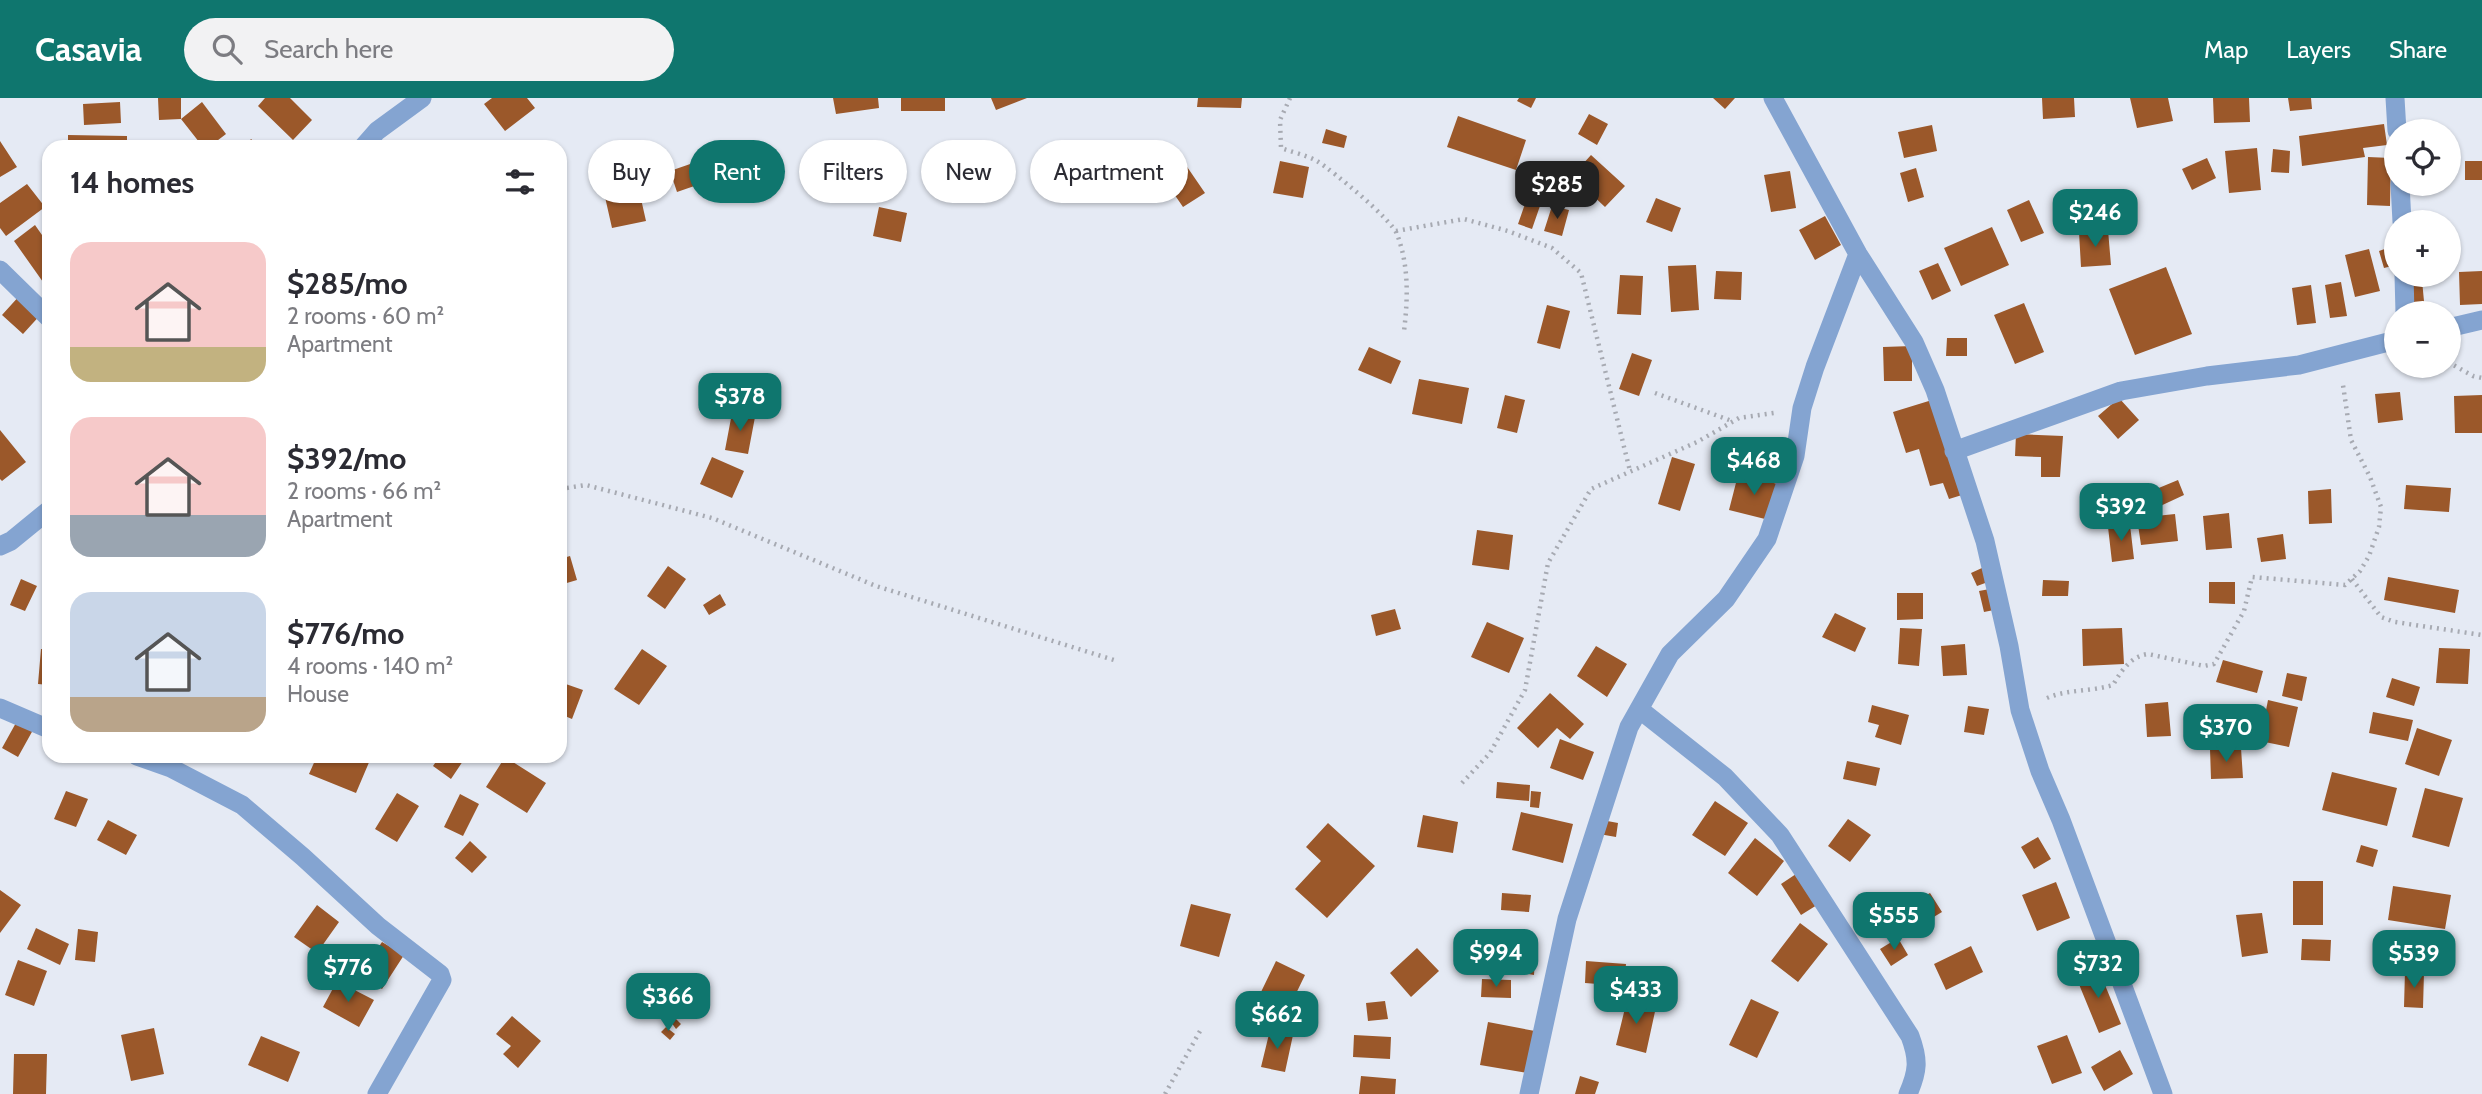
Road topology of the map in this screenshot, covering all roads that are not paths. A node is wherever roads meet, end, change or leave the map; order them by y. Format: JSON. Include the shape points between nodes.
{"nodes":[{"id":1,"x":422,"y":98,"type":"edge"},
{"id":2,"x":1773,"y":98,"type":"edge"},
{"id":3,"x":2395,"y":98,"type":"edge"},
{"id":4,"x":2396,"y":119,"type":"edge"},
{"id":5,"x":369,"y":140,"type":"edge"},
{"id":6,"x":1858,"y":254,"type":"junction"},
{"id":7,"x":0,"y":270,"type":"edge"},
{"id":8,"x":42,"y":311,"type":"edge"},
{"id":9,"x":2482,"y":320,"type":"edge"},
{"id":10,"x":2461,"y":325,"type":"edge"},
{"id":11,"x":2384,"y":343,"type":"edge"},
{"id":12,"x":1954,"y":451,"type":"junction"},
{"id":13,"x":42,"y":516,"type":"edge"},
{"id":14,"x":0,"y":546,"type":"edge"},
{"id":15,"x":0,"y":708,"type":"edge"},
{"id":16,"x":1639,"y":709,"type":"junction"},
{"id":17,"x":42,"y":726,"type":"edge"},
{"id":18,"x":156,"y":763,"type":"edge"},
{"id":19,"x":377,"y":1094,"type":"edge"},
{"id":20,"x":1529,"y":1094,"type":"edge"},
{"id":21,"x":1908,"y":1094,"type":"edge"},
{"id":22,"x":2163,"y":1094,"type":"edge"}],
"edges":[{"from":1,"to":5,"type":"street"},
{"from":2,"to":6,"type":"street"},
{"from":3,"to":4,"type":"street"},
{"from":6,"to":12,"type":"street","via":[[1914,342]]},
{"from":6,"to":16,"type":"street","via":[[1815,367],[1802,408],[1795,456],[1767,539],[1726,599],[1670,654]]},
{"from":7,"to":8,"type":"street"},
{"from":9,"to":10,"type":"street"},
{"from":11,"to":12,"type":"street","via":[[2299,365],[2121,391]]},
{"from":12,"to":22,"type":"street","via":[[1985,541],[2020,710]]},
{"from":13,"to":14,"type":"street"},
{"from":15,"to":17,"type":"street"},
{"from":16,"to":20,"type":"street","via":[[1629,727],[1567,919]]},
{"from":16,"to":21,"type":"street","via":[[1725,777],[1780,835],[1910,1036],[1918,1057]]},
{"from":18,"to":19,"type":"street","via":[[243,805],[378,926],[440,974],[442,980]]}]}
